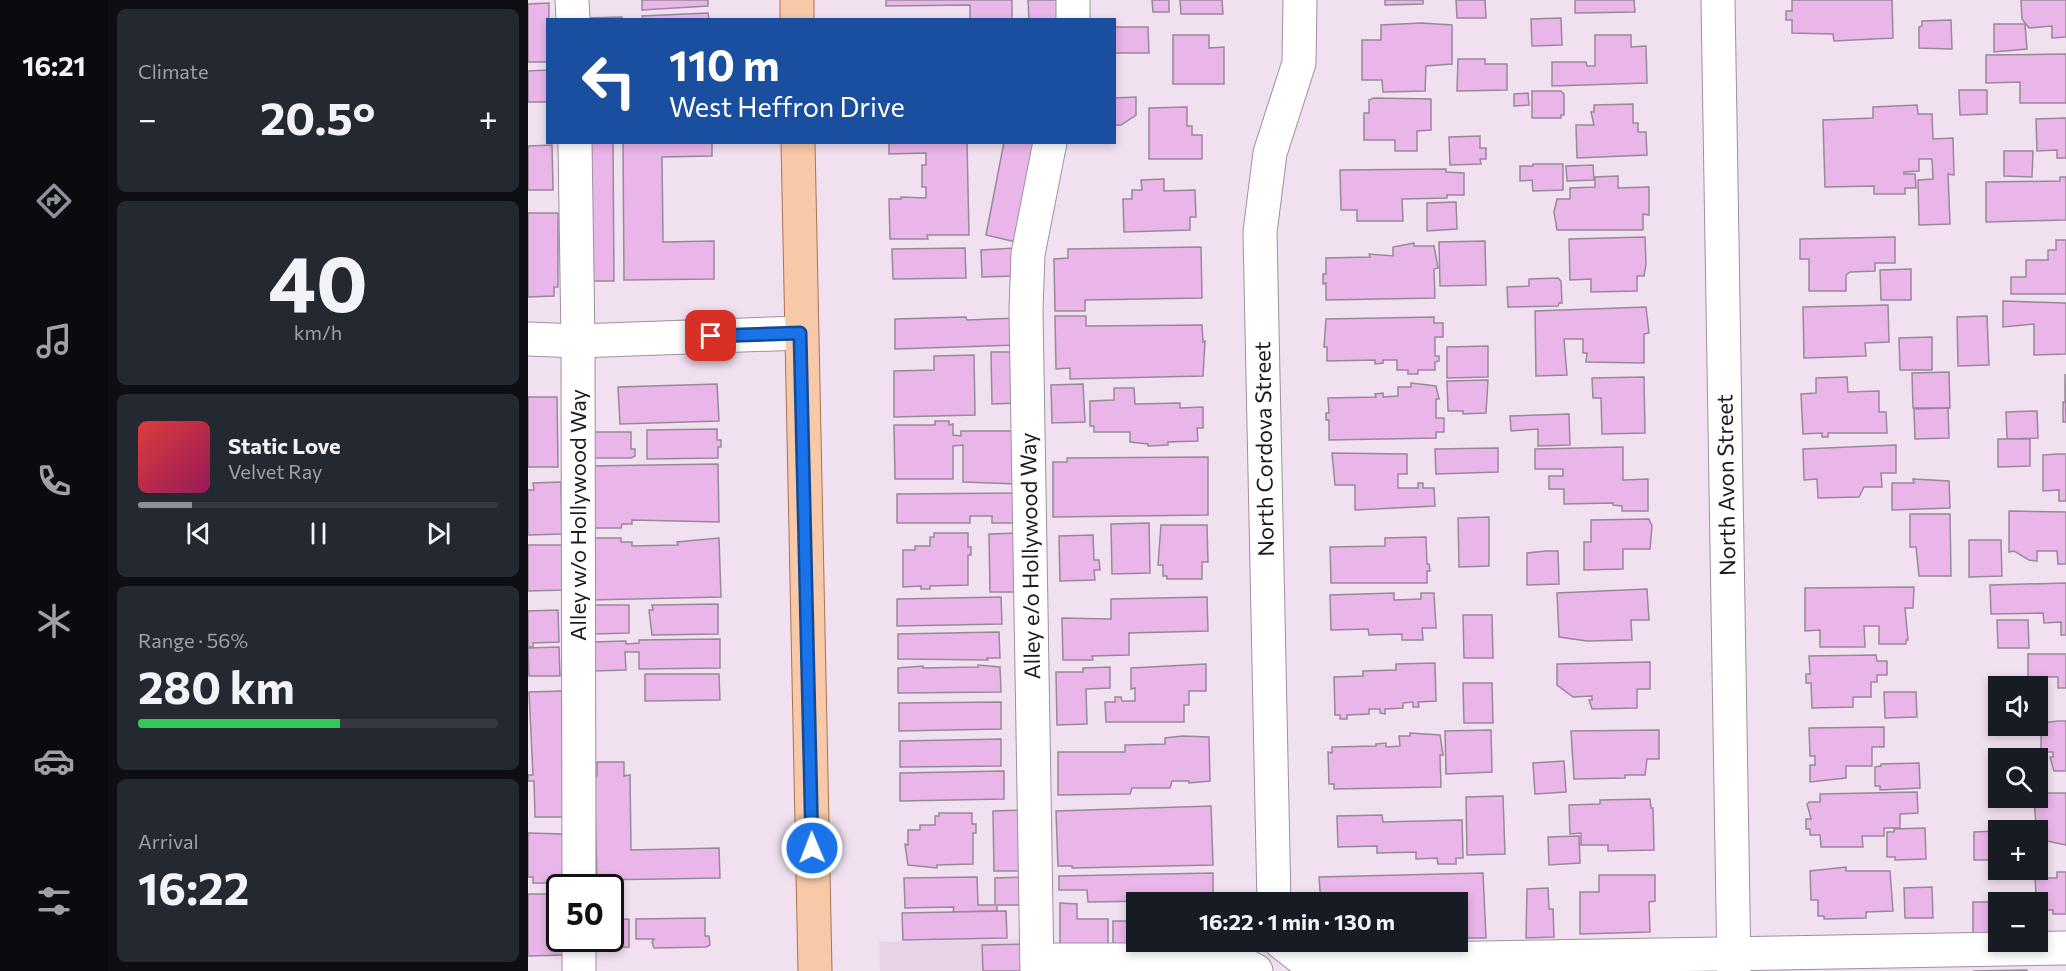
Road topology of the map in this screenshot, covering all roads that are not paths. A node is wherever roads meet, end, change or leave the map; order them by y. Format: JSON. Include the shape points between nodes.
{"nodes":[{"id":1,"x":573,"y":0,"type":"edge"},
{"id":2,"x":797,"y":0,"type":"edge"},
{"id":3,"x":1073,"y":0,"type":"edge"},
{"id":4,"x":1300,"y":0,"type":"edge"},
{"id":5,"x":1718,"y":0,"type":"edge"},
{"id":6,"x":573,"y":18,"type":"edge"},
{"id":7,"x":797,"y":18,"type":"edge"},
{"id":8,"x":1073,"y":18,"type":"edge"},
{"id":9,"x":575,"y":144,"type":"edge"},
{"id":10,"x":798,"y":144,"type":"edge"},
{"id":11,"x":1050,"y":144,"type":"edge"},
{"id":12,"x":800,"y":333,"type":"junction"},
{"id":13,"x":528,"y":339,"type":"edge"},
{"id":14,"x":578,"y":342,"type":"junction"},
{"id":15,"x":579,"y":874,"type":"edge"},
{"id":16,"x":1274,"y":892,"type":"edge"},
{"id":17,"x":2066,"y":948,"type":"edge"},
{"id":18,"x":579,"y":952,"type":"edge"},
{"id":19,"x":1275,"y":952,"type":"edge"},
{"id":20,"x":1294,"y":952,"type":"edge"},
{"id":21,"x":1734,"y":962,"type":"edge"},
{"id":22,"x":1037,"y":965,"type":"edge"},
{"id":23,"x":579,"y":971,"type":"edge"},
{"id":24,"x":814,"y":971,"type":"edge"},
{"id":25,"x":1256,"y":971,"type":"edge"},
{"id":26,"x":1275,"y":971,"type":"edge"}],
"edges":[{"from":1,"to":6,"type":"street"},
{"from":2,"to":7,"type":"main road"},
{"from":3,"to":8,"type":"street"},
{"from":4,"to":16,"type":"street","name":"North Cordova Street","via":[[1299,63],[1270,153],[1260,232]]},
{"from":5,"to":21,"type":"street","name":"North Avon Street"},
{"from":9,"to":14,"type":"street","name":"Alley w/o Hollywood Way"},
{"from":10,"to":12,"type":"main road"},
{"from":11,"to":22,"type":"street","name":"Alley e/o Hollywood Way","via":[[1028,254],[1026,310]]},
{"from":12,"to":14,"type":"street"},
{"from":12,"to":24,"type":"main road"},
{"from":13,"to":14,"type":"street"},
{"from":14,"to":15,"type":"street","name":"Alley w/o Hollywood Way"},
{"from":17,"to":21,"type":"street"},
{"from":18,"to":23,"type":"street"},
{"from":19,"to":26,"type":"street"},
{"from":20,"to":21,"type":"street","via":[[1305,961]]},
{"from":22,"to":25,"type":"street","via":[[1236,960]]}]}
